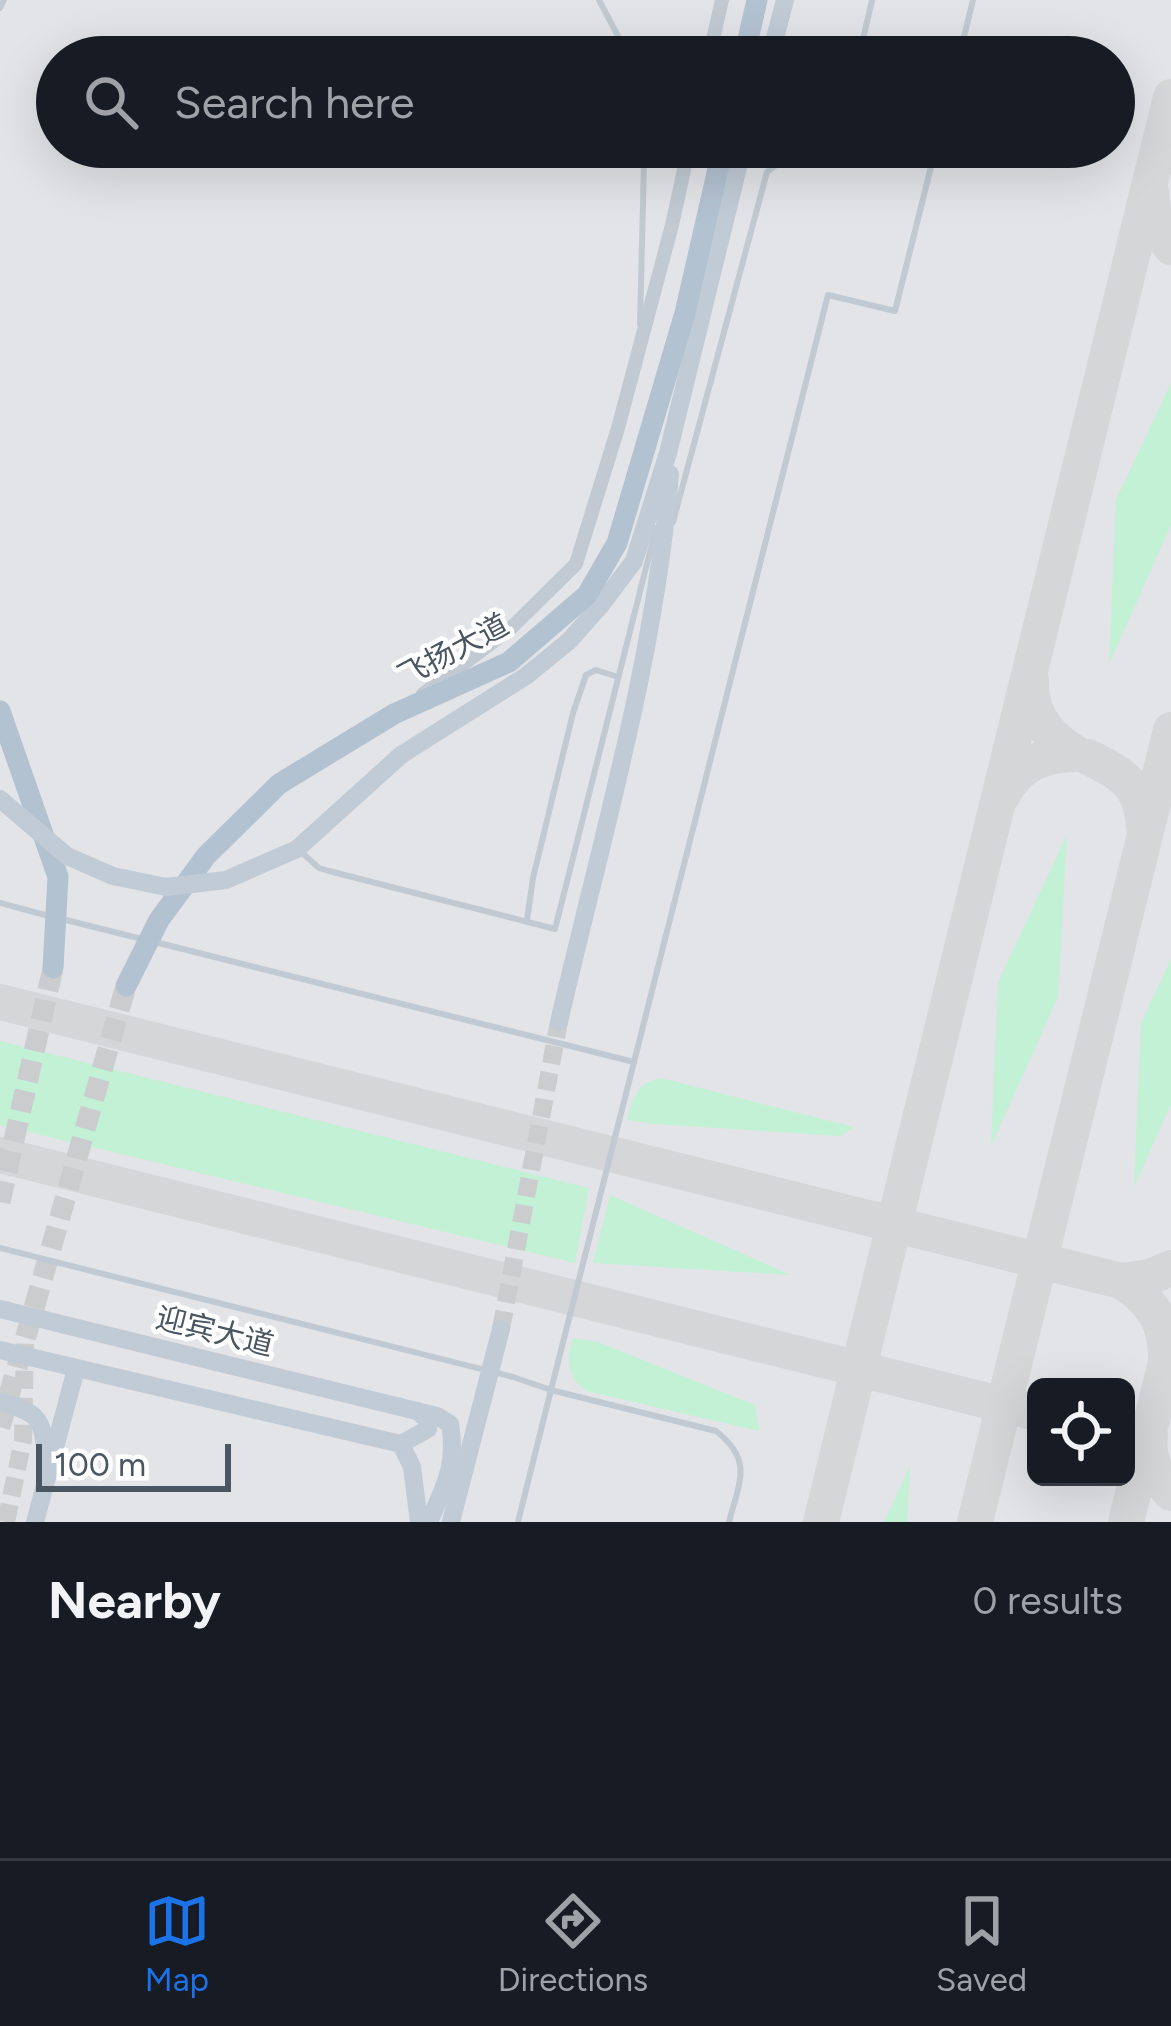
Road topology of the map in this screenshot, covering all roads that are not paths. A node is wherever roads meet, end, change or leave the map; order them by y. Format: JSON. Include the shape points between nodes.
{"nodes":[{"id":1,"x":4,"y":0,"type":"edge"},
{"id":2,"x":599,"y":0,"type":"edge"},
{"id":3,"x":722,"y":0,"type":"edge"},
{"id":4,"x":757,"y":0,"type":"edge"},
{"id":5,"x":784,"y":0,"type":"edge"},
{"id":6,"x":872,"y":0,"type":"edge"},
{"id":7,"x":973,"y":0,"type":"edge"},
{"id":8,"x":0,"y":8,"type":"edge"},
{"id":9,"x":618,"y":36,"type":"edge"},
{"id":10,"x":714,"y":36,"type":"edge"},
{"id":11,"x":748,"y":36,"type":"edge"},
{"id":12,"x":775,"y":36,"type":"edge"},
{"id":13,"x":864,"y":36,"type":"edge"},
{"id":14,"x":964,"y":36,"type":"edge"},
{"id":15,"x":644,"y":168,"type":"edge"},
{"id":16,"x":684,"y":168,"type":"edge"},
{"id":17,"x":718,"y":168,"type":"edge"},
{"id":18,"x":735,"y":168,"type":"edge"},
{"id":19,"x":737,"y":168,"type":"edge"},
{"id":20,"x":771,"y":168,"type":"edge"},
{"id":21,"x":931,"y":168,"type":"edge"},
{"id":22,"x":685,"y":313,"type":"junction"},
{"id":23,"x":640,"y":346,"type":"junction"},
{"id":24,"x":673,"y":432,"type":"junction"},
{"id":25,"x":669,"y":487,"type":"junction"},
{"id":26,"x":660,"y":572,"type":"junction"},
{"id":27,"x":618,"y":677,"type":"junction"},
{"id":28,"x":0,"y":711,"type":"edge"},
{"id":29,"x":394,"y":714,"type":"junction"},
{"id":30,"x":0,"y":800,"type":"edge"},
{"id":31,"x":297,"y":849,"type":"junction"},
{"id":32,"x":0,"y":903,"type":"edge"},
{"id":33,"x":527,"y":920,"type":"junction"},
{"id":34,"x":53,"y":968,"type":"tunnel mouth"},
{"id":35,"x":126,"y":986,"type":"tunnel mouth"},
{"id":36,"x":559,"y":1022,"type":"tunnel mouth"},
{"id":37,"x":634,"y":1062,"type":"junction"},
{"id":38,"x":0,"y":1248,"type":"edge"},
{"id":39,"x":0,"y":1309,"type":"edge"},
{"id":40,"x":501,"y":1329,"type":"tunnel mouth"},
{"id":41,"x":0,"y":1350,"type":"edge"},
{"id":42,"x":76,"y":1369,"type":"junction"},
{"id":43,"x":550,"y":1390,"type":"junction"},
{"id":44,"x":0,"y":1402,"type":"edge"},
{"id":45,"x":416,"y":1412,"type":"junction"},
{"id":46,"x":401,"y":1444,"type":"junction"},
{"id":47,"x":49,"y":1469,"type":"junction"},
{"id":48,"x":416,"y":1499,"type":"junction"},
{"id":49,"x":35,"y":1522,"type":"edge"},
{"id":50,"x":410,"y":1522,"type":"edge"},
{"id":51,"x":419,"y":1522,"type":"edge"},
{"id":52,"x":429,"y":1522,"type":"edge"},
{"id":53,"x":452,"y":1522,"type":"edge"},
{"id":54,"x":518,"y":1522,"type":"edge"},
{"id":55,"x":729,"y":1522,"type":"edge"}],
"edges":[{"from":1,"to":8,"type":"lane"},
{"from":2,"to":9,"type":"lane"},
{"from":3,"to":10,"type":"street"},
{"from":4,"to":11,"type":"main road"},
{"from":5,"to":12,"type":"main road"},
{"from":6,"to":13,"type":"lane"},
{"from":7,"to":14,"type":"lane"},
{"from":15,"to":23,"type":"lane"},
{"from":16,"to":23,"type":"street"},
{"from":17,"to":22,"type":"main road","name":"飞扬大道"},
{"from":18,"to":22,"type":"main road"},
{"from":19,"to":24,"type":"main road"},
{"from":20,"to":26,"type":"lane"},
{"from":21,"to":37,"type":"lane","via":[[895,311],[828,295]]},
{"from":22,"to":29,"type":"main road","name":"飞扬大道","via":[[617,543],[587,595],[509,662]]},
{"from":23,"to":29,"type":"street","via":[[576,564],[511,628]]},
{"from":24,"to":25,"type":"main road"},
{"from":24,"to":31,"type":"main road","bridge":true,"via":[[634,561],[602,605],[526,676],[401,755]]},
{"from":25,"to":26,"type":"main road"},
{"from":25,"to":27,"type":"lane"},
{"from":26,"to":36,"type":"main road"},
{"from":27,"to":33,"type":"lane","via":[[586,675]]},
{"from":27,"to":33,"type":"lane","via":[[555,929]]},
{"from":28,"to":34,"type":"main road","via":[[58,877]]},
{"from":29,"to":35,"type":"main road","name":"飞扬大道","via":[[279,784],[206,856],[159,920]]},
{"from":30,"to":31,"type":"main road","bridge":true,"via":[[68,856],[166,887],[226,880]]},
{"from":31,"to":33,"type":"lane","via":[[319,868]]},
{"from":32,"to":37,"type":"lane"},
{"from":37,"to":43,"type":"lane"},
{"from":38,"to":43,"type":"lane"},
{"from":39,"to":45,"type":"main road","name":"迎宾大道"},
{"from":40,"to":53,"type":"main road"},
{"from":41,"to":42,"type":"main road"},
{"from":42,"to":46,"type":"main road"},
{"from":42,"to":47,"type":"main road"},
{"from":43,"to":54,"type":"lane"},
{"from":43,"to":55,"type":"lane","via":[[716,1431],[740,1460]]},
{"from":44,"to":47,"type":"main road","via":[[32,1412]]},
{"from":45,"to":46,"type":"main road","via":[[428,1429]]},
{"from":45,"to":52,"type":"main road","via":[[450,1424],[454,1452]]},
{"from":46,"to":48,"type":"main road"},
{"from":47,"to":49,"type":"main road"},
{"from":48,"to":50,"type":"main road"},
{"from":48,"to":51,"type":"main road"}]}
